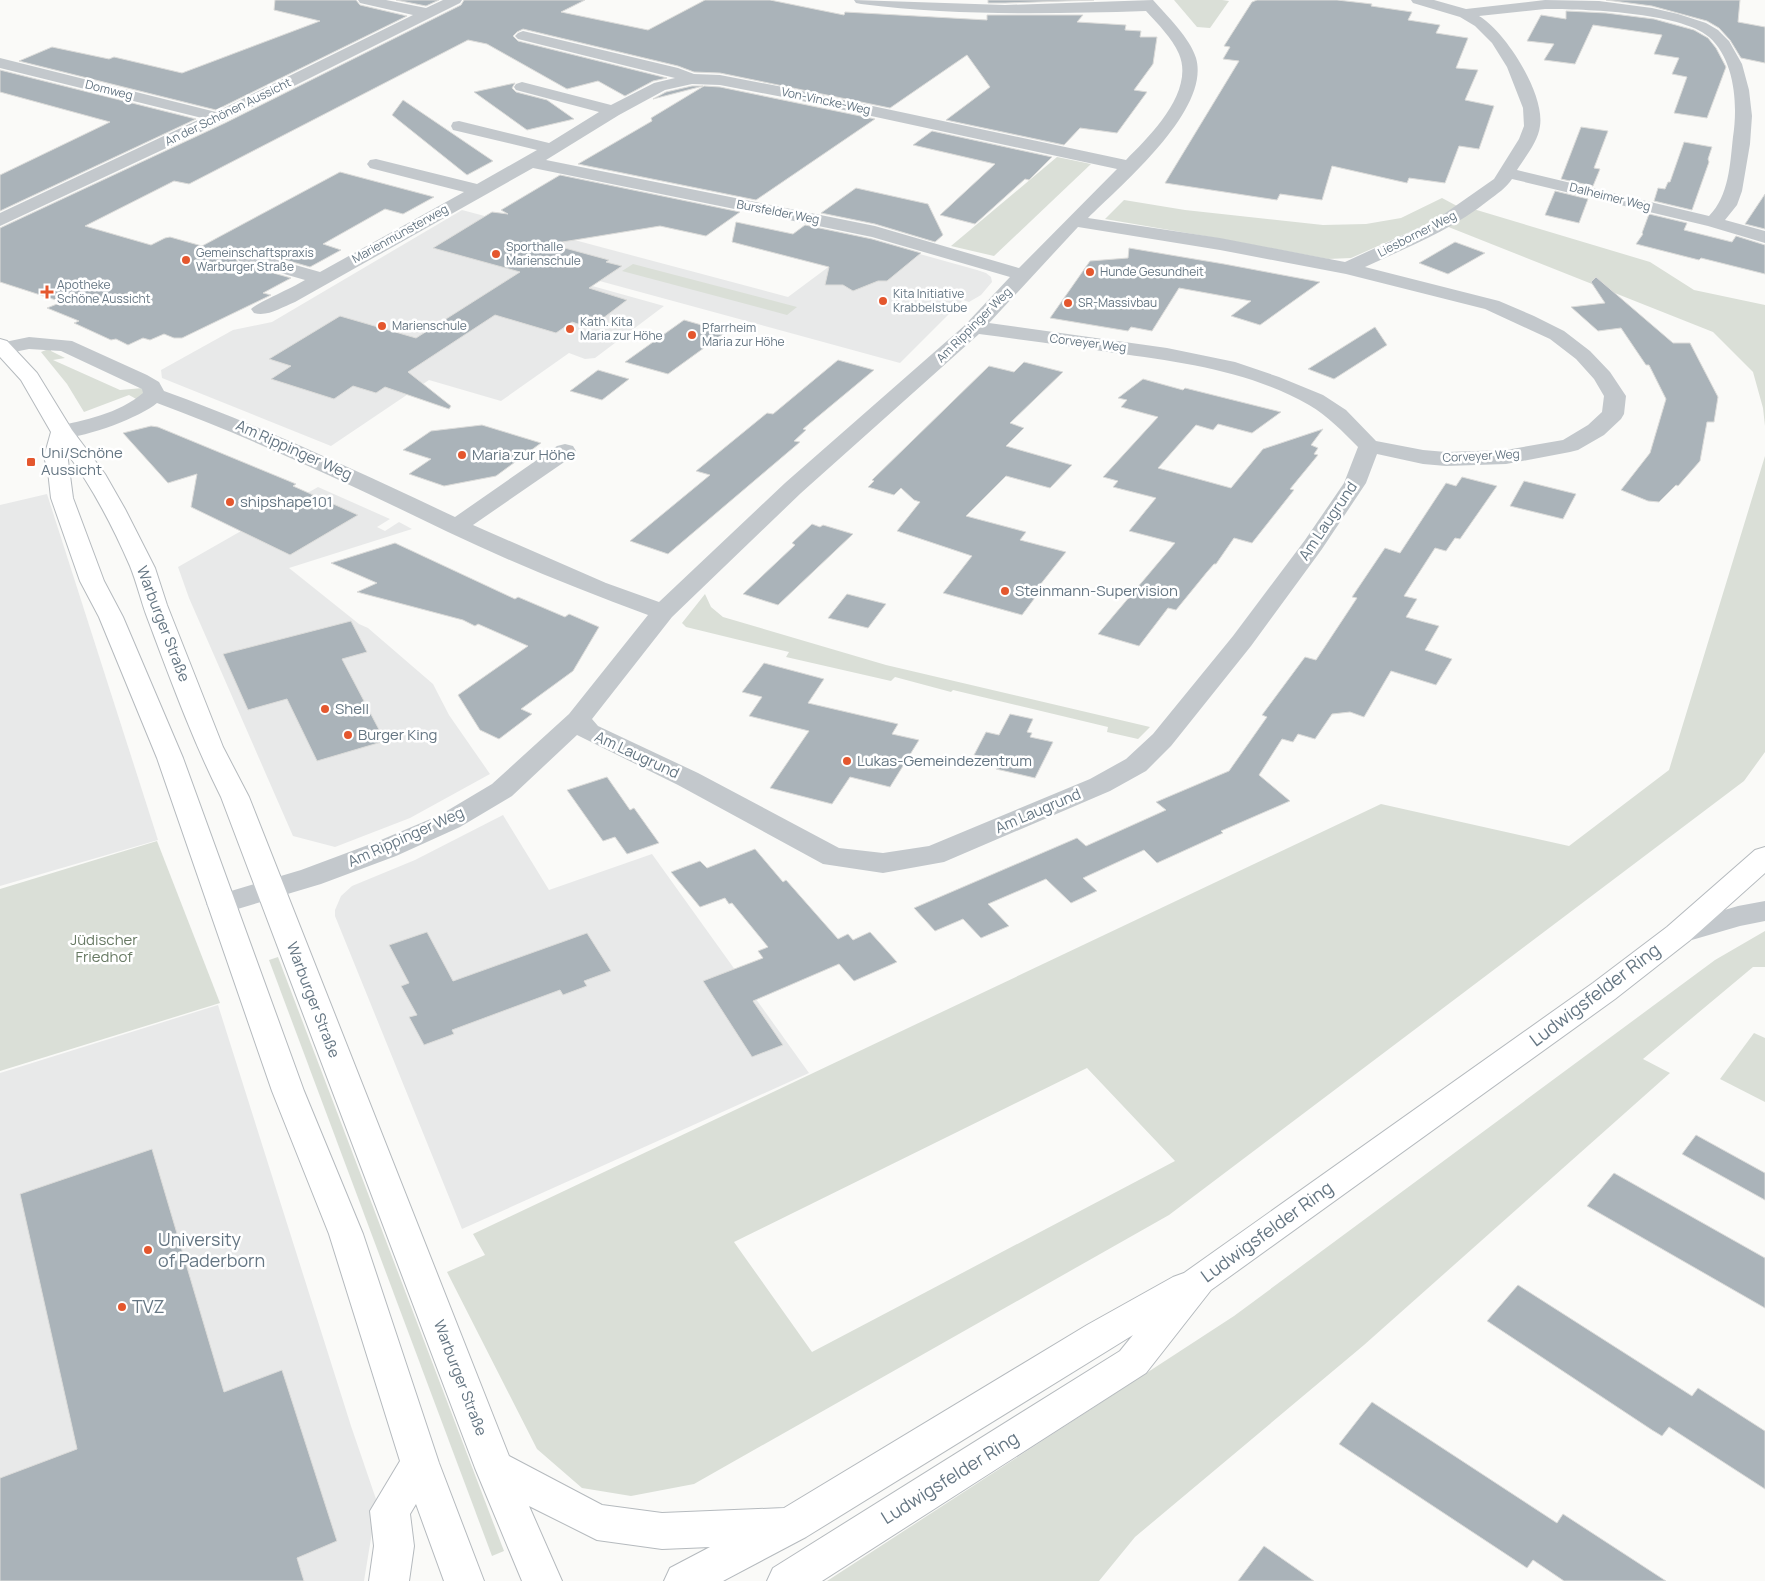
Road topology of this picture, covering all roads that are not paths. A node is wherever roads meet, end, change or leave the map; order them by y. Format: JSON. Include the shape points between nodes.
{"nodes":[{"id":1,"x":365,"y":0,"type":"edge"},
{"id":2,"x":455,"y":0,"type":"edge"},
{"id":3,"x":861,"y":0,"type":"edge"},
{"id":4,"x":1418,"y":0,"type":"edge"},
{"id":5,"x":1147,"y":3,"type":"edge"},
{"id":6,"x":427,"y":13,"type":"junction"},
{"id":7,"x":1465,"y":14,"type":"junction"},
{"id":8,"x":523,"y":36,"type":"dead end"},
{"id":9,"x":0,"y":63,"type":"edge"},
{"id":10,"x":692,"y":79,"type":"junction"},
{"id":11,"x":522,"y":87,"type":"dead end"},
{"id":12,"x":613,"y":111,"type":"junction"},
{"id":13,"x":218,"y":117,"type":"junction"},
{"id":14,"x":459,"y":126,"type":"dead end"},
{"id":15,"x":552,"y":149,"type":"junction"},
{"id":16,"x":530,"y":162,"type":"junction"},
{"id":17,"x":376,"y":164,"type":"dead end"},
{"id":18,"x":1130,"y":166,"type":"junction"},
{"id":19,"x":1507,"y":173,"type":"junction"},
{"id":20,"x":479,"y":190,"type":"junction"},
{"id":21,"x":0,"y":220,"type":"edge"},
{"id":22,"x":1074,"y":221,"type":"junction"},
{"id":23,"x":1713,"y":222,"type":"junction"},
{"id":24,"x":1765,"y":237,"type":"edge"},
{"id":25,"x":246,"y":257,"type":"dead end"},
{"id":26,"x":1347,"y":268,"type":"junction"},
{"id":27,"x":1023,"y":275,"type":"junction"},
{"id":28,"x":322,"y":278,"type":"junction"},
{"id":29,"x":261,"y":309,"type":"dead end"},
{"id":30,"x":974,"y":327,"type":"junction"},
{"id":31,"x":2,"y":347,"type":"edge"},
{"id":32,"x":154,"y":395,"type":"junction"},
{"id":33,"x":62,"y":432,"type":"junction"},
{"id":34,"x":1369,"y":446,"type":"junction"},
{"id":35,"x":564,"y":451,"type":"dead end"},
{"id":36,"x":456,"y":527,"type":"junction"},
{"id":37,"x":662,"y":612,"type":"junction"},
{"id":38,"x":578,"y":720,"type":"junction"},
{"id":39,"x":1765,"y":857,"type":"edge"},
{"id":40,"x":270,"y":889,"type":"junction"},
{"id":41,"x":221,"y":904,"type":"junction"},
{"id":42,"x":1765,"y":911,"type":"edge"},
{"id":43,"x":1678,"y":934,"type":"junction"},
{"id":44,"x":1199,"y":1280,"type":"junction"},
{"id":45,"x":420,"y":1463,"type":"junction"},
{"id":46,"x":494,"y":1468,"type":"junction"},
{"id":47,"x":792,"y":1524,"type":"junction"},
{"id":48,"x":389,"y":1581,"type":"edge"},
{"id":49,"x":464,"y":1581,"type":"edge"},
{"id":50,"x":542,"y":1581,"type":"edge"},
{"id":51,"x":684,"y":1581,"type":"edge"},
{"id":52,"x":787,"y":1581,"type":"edge"}],
"edges":[{"from":1,"to":6,"type":"street"},
{"from":2,"to":6,"type":"street","name":"An der Schönen Aussicht"},
{"from":3,"to":5,"type":"street","via":[[962,9]]},
{"from":4,"to":7,"type":"street","name":"Liesborner Weg"},
{"from":5,"to":18,"type":"street","name":"Am Rippinger Weg","via":[[1186,52],[1190,78],[1180,107]]},
{"from":6,"to":13,"type":"street","name":"An der Schönen Aussicht"},
{"from":7,"to":19,"type":"street","name":"Liesborner Weg","via":[[1498,40],[1515,67],[1531,108],[1532,126],[1528,139]]},
{"from":7,"to":23,"type":"street","via":[[1531,3],[1602,4],[1657,12],[1714,34],[1725,46],[1734,65],[1742,88],[1744,116],[1729,204]]},
{"from":8,"to":10,"type":"street","name":"Von-Vincke-Weg","via":[[672,70]]},
{"from":9,"to":13,"type":"street","name":"Domweg"},
{"from":10,"to":12,"type":"street","name":"Marienmünsterweg","via":[[660,86]]},
{"from":10,"to":18,"type":"street","name":"Von-Vincke-Weg","via":[[720,80],[769,89]]},
{"from":11,"to":12,"type":"street"},
{"from":12,"to":15,"type":"street","name":"Marienmünsterweg"},
{"from":13,"to":21,"type":"street","name":"An der Schönen Aussicht"},
{"from":14,"to":15,"type":"street"},
{"from":15,"to":16,"type":"street","name":"Marienmünsterweg"},
{"from":16,"to":20,"type":"street","name":"Marienmünsterweg"},
{"from":16,"to":27,"type":"street","name":"Bursfelder Weg","via":[[875,232]]},
{"from":17,"to":20,"type":"street","name":"Marienmünsterweg"},
{"from":18,"to":22,"type":"street","name":"Am Rippinger Weg"},
{"from":19,"to":23,"type":"street","name":"Dalheimer Weg"},
{"from":19,"to":26,"type":"street","name":"Liesborner Weg","via":[[1477,201],[1440,225]]},
{"from":20,"to":28,"type":"street","name":"Marienmünsterweg"},
{"from":22,"to":26,"type":"street","name":"Corveyer Weg"},
{"from":22,"to":27,"type":"street","name":"Am Rippinger Weg"},
{"from":23,"to":24,"type":"street","name":"Dalheimer Weg"},
{"from":25,"to":28,"type":"street"},
{"from":26,"to":34,"type":"street","name":"Corveyer Weg","via":[[1483,303],[1527,320],[1557,335],[1583,355],[1603,376],[1615,396],[1613,414],[1596,430],[1570,445],[1538,452],[1506,457],[1446,459]]},
{"from":27,"to":30,"type":"street","name":"Am Rippinger Weg"},
{"from":28,"to":29,"type":"street","name":"Marienmünsterweg"},
{"from":30,"to":34,"type":"street","name":"Corveyer Weg","via":[[1167,354],[1228,366],[1315,400],[1338,415]]},
{"from":30,"to":37,"type":"street","name":"Am Rippinger Weg","via":[[793,488]]},
{"from":31,"to":32,"type":"street","name":"Warburger Straße","via":[[29,343],[65,345],[140,379],[152,386]]},
{"from":31,"to":33,"type":"main road","name":"Warburger Straße","via":[[30,377]]},
{"from":32,"to":33,"type":"street","via":[[146,403],[89,427]]},
{"from":32,"to":36,"type":"street","name":"Am Rippinger Weg","via":[[211,414],[295,449]]},
{"from":33,"to":40,"type":"main road","name":"Warburger Straße","via":[[94,474],[143,568],[210,747],[235,797]]},
{"from":33,"to":41,"type":"main road","via":[[55,457],[60,471],[62,498],[92,581],[111,617],[170,758]]},
{"from":34,"to":38,"type":"street","name":"Am Laugrund","via":[[1355,483],[1314,544],[1242,641],[1162,740],[1136,765],[1100,785],[934,855],[883,863],[833,857],[688,779],[589,732]]},
{"from":35,"to":36,"type":"street"},
{"from":36,"to":37,"type":"street","name":"Am Rippinger Weg","via":[[601,590]]},
{"from":37,"to":38,"type":"street","name":"Am Rippinger Weg"},
{"from":38,"to":40,"type":"street","name":"Am Rippinger Weg","via":[[502,790],[450,821],[362,859]]},
{"from":39,"to":43,"type":"main road","name":"Ludwigsfelder Ring"},
{"from":40,"to":41,"type":"street","name":"Am Rippinger Weg"},
{"from":40,"to":46,"type":"main road","name":"Warburger Straße"},
{"from":41,"to":45,"type":"main road","via":[[288,1091],[346,1234]]},
{"from":42,"to":43,"type":"street","name":"Ludwigsfelder Ring"},
{"from":43,"to":44,"type":"main road","name":"Ludwigsfelder Ring","via":[[1604,991]]},
{"from":44,"to":47,"type":"main road","via":[[1092,1341]]},
{"from":44,"to":52,"type":"main road","name":"Ludwigsfelder Ring","via":[[1132,1362]]},
{"from":45,"to":48,"type":"main road","via":[[390,1511],[394,1546]]},
{"from":45,"to":49,"type":"main road"},
{"from":46,"to":47,"type":"main road","via":[[597,1522],[662,1531]]},
{"from":46,"to":50,"type":"main road","name":"Warburger Straße"},
{"from":47,"to":51,"type":"main road"}]}
